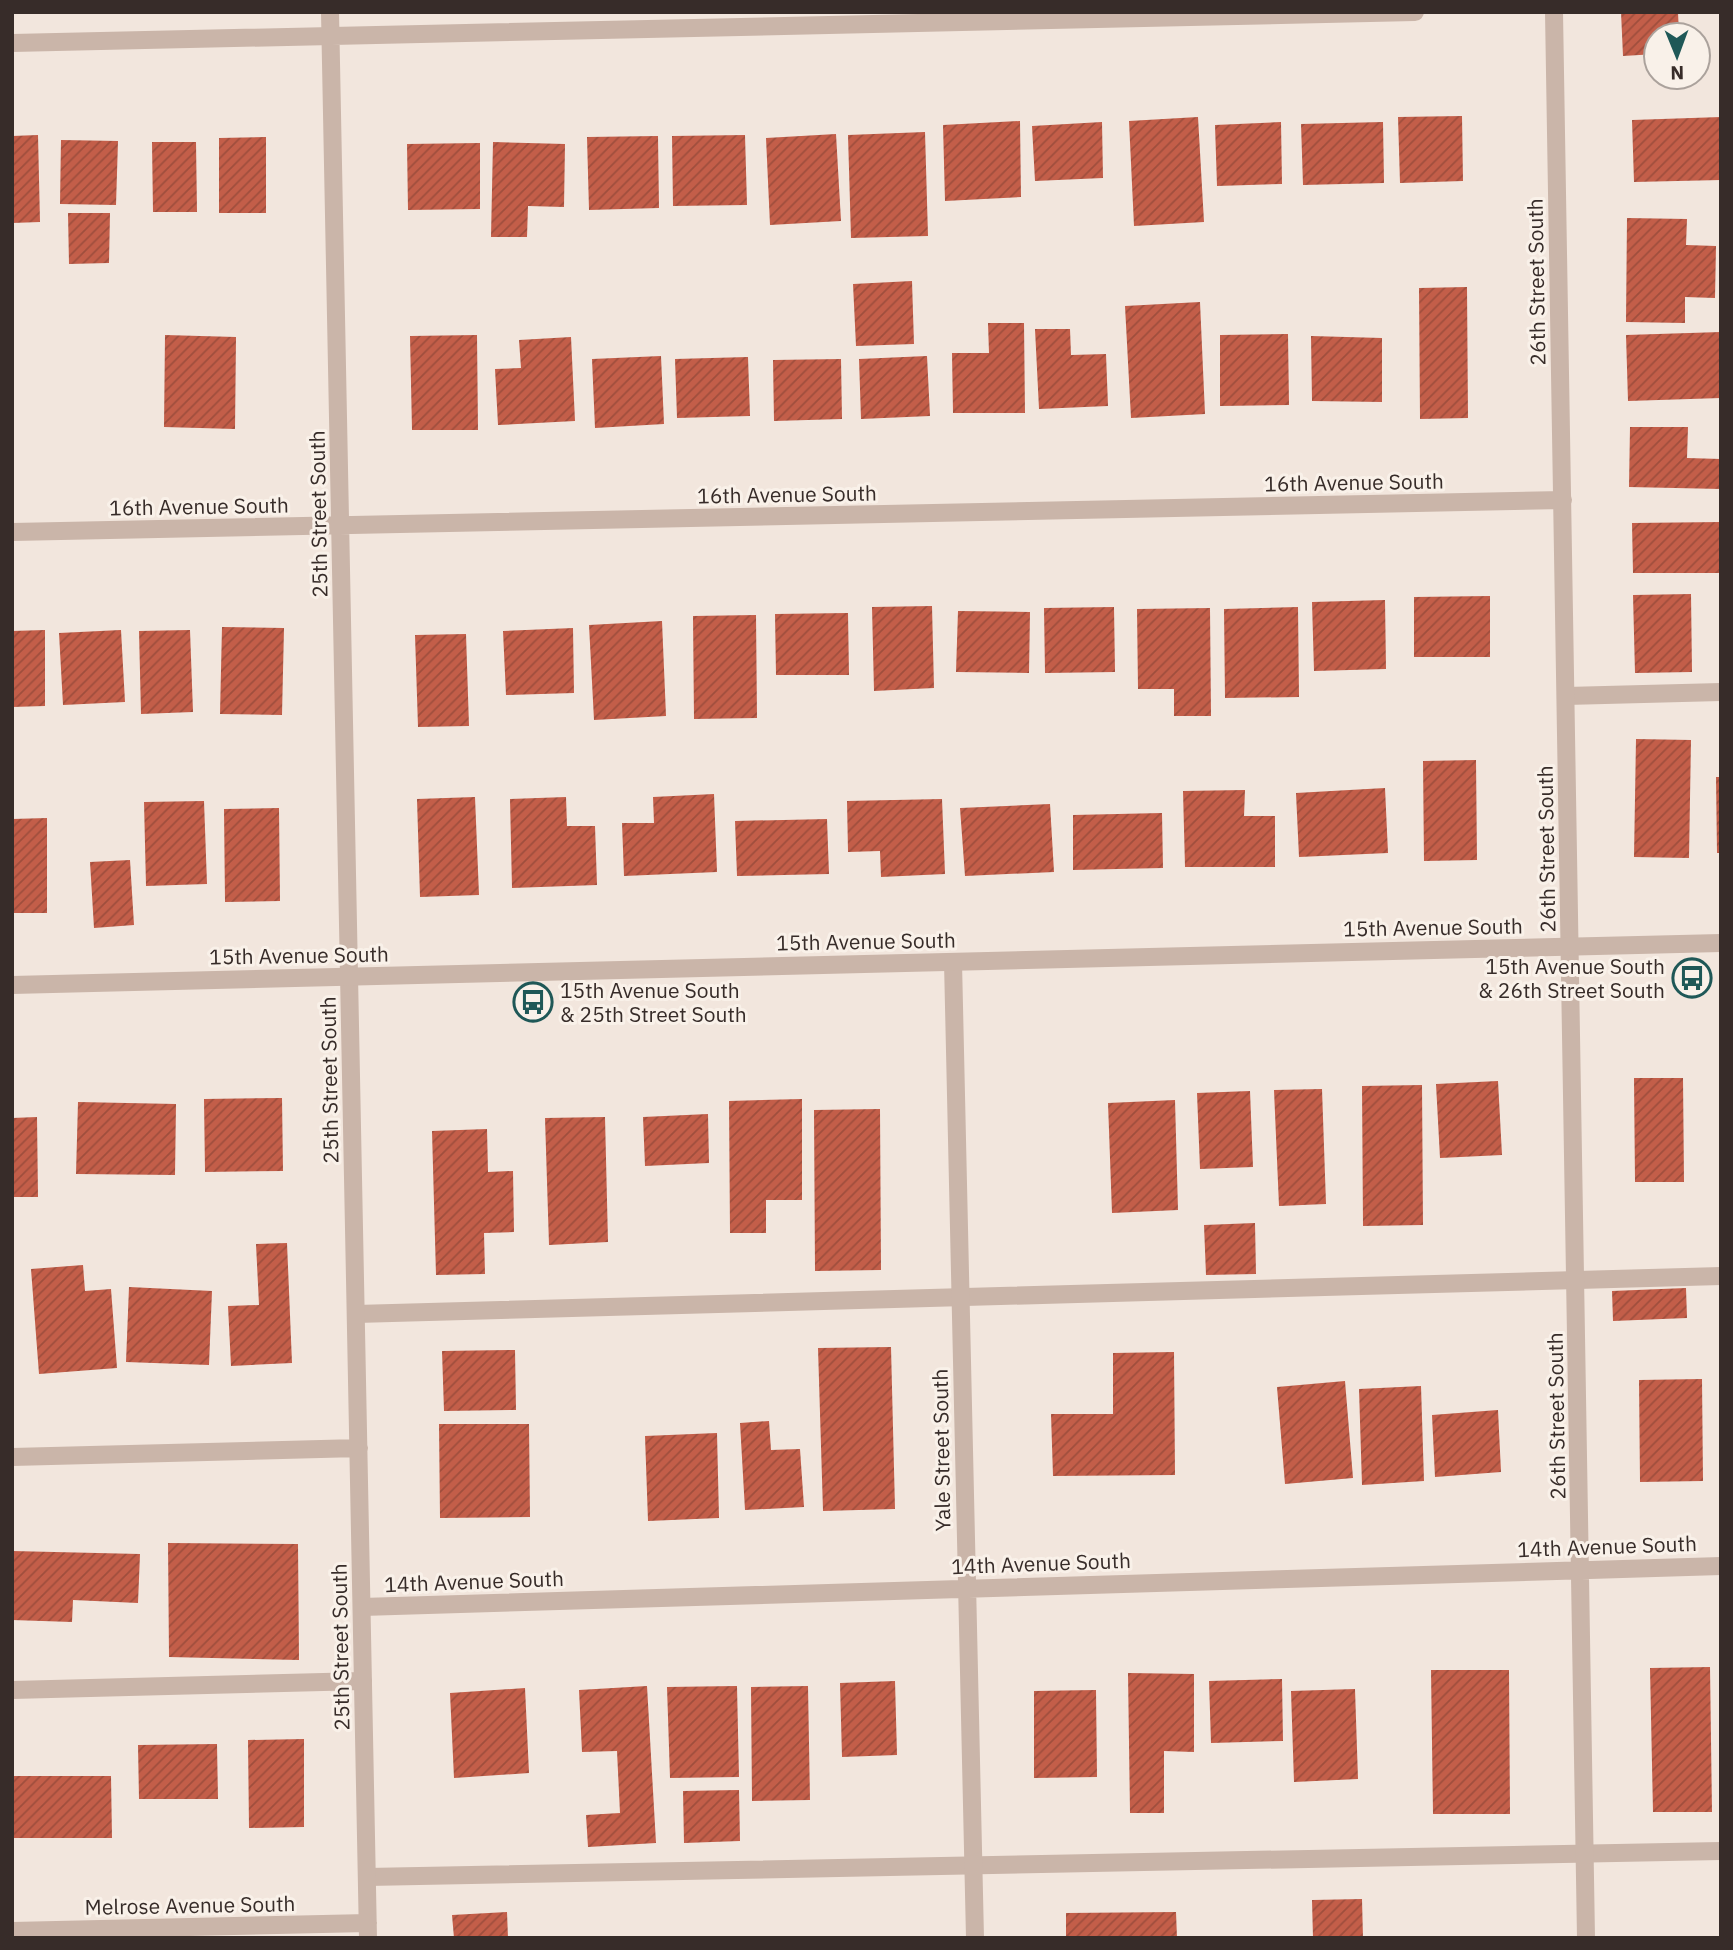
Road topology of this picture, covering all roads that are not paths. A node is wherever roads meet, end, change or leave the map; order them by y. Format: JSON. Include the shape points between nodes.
{"nodes":[{"id":1,"x":330,"y":12,"type":"edge"},
{"id":2,"x":1415,"y":12,"type":"edge"},
{"id":3,"x":1554,"y":12,"type":"edge"},
{"id":4,"x":331,"y":36,"type":"junction"},
{"id":5,"x":12,"y":43,"type":"edge"},
{"id":6,"x":1563,"y":500,"type":"junction"},
{"id":7,"x":341,"y":526,"type":"junction"},
{"id":8,"x":12,"y":532,"type":"edge"},
{"id":9,"x":1721,"y":692,"type":"edge"},
{"id":10,"x":1566,"y":696,"type":"junction"},
{"id":11,"x":1721,"y":943,"type":"edge"},
{"id":12,"x":1571,"y":946,"type":"junction"},
{"id":13,"x":953,"y":962,"type":"junction"},
{"id":14,"x":350,"y":977,"type":"junction"},
{"id":15,"x":12,"y":985,"type":"edge"},
{"id":16,"x":1721,"y":1276,"type":"edge"},
{"id":17,"x":1577,"y":1279,"type":"junction"},
{"id":18,"x":960,"y":1298,"type":"junction"},
{"id":19,"x":356,"y":1314,"type":"junction"},
{"id":20,"x":359,"y":1448,"type":"junction"},
{"id":21,"x":12,"y":1457,"type":"edge"},
{"id":22,"x":1721,"y":1566,"type":"edge"},
{"id":23,"x":1582,"y":1570,"type":"junction"},
{"id":24,"x":967,"y":1588,"type":"junction"},
{"id":25,"x":362,"y":1607,"type":"junction"},
{"id":26,"x":363,"y":1681,"type":"junction"},
{"id":27,"x":12,"y":1690,"type":"edge"},
{"id":28,"x":1721,"y":1851,"type":"edge"},
{"id":29,"x":1587,"y":1854,"type":"junction"},
{"id":30,"x":973,"y":1865,"type":"junction"},
{"id":31,"x":367,"y":1877,"type":"junction"},
{"id":32,"x":12,"y":1931,"type":"edge"},
{"id":33,"x":368,"y":1931,"type":"edge"},
{"id":34,"x":975,"y":1938,"type":"edge"},
{"id":35,"x":1586,"y":1938,"type":"edge"}],
"edges":[{"from":1,"to":4,"type":"street","name":"25th Street South"},
{"from":2,"to":4,"type":"street"},
{"from":3,"to":6,"type":"street","name":"26th Street South"},
{"from":4,"to":5,"type":"street"},
{"from":4,"to":7,"type":"street","name":"25th Street South"},
{"from":6,"to":7,"type":"street","name":"16th Avenue South"},
{"from":6,"to":10,"type":"street","name":"26th Street South"},
{"from":7,"to":8,"type":"street","name":"16th Avenue South"},
{"from":7,"to":14,"type":"street","name":"25th Street South"},
{"from":9,"to":10,"type":"street"},
{"from":10,"to":12,"type":"street","name":"26th Street South"},
{"from":11,"to":12,"type":"street","name":"15th Avenue South"},
{"from":12,"to":13,"type":"street","name":"15th Avenue South"},
{"from":12,"to":17,"type":"street","name":"26th Street South"},
{"from":13,"to":14,"type":"street","name":"15th Avenue South"},
{"from":13,"to":18,"type":"street","name":"Yale Street South"},
{"from":14,"to":15,"type":"street","name":"15th Avenue South"},
{"from":14,"to":19,"type":"street","name":"25th Street South"},
{"from":16,"to":17,"type":"street"},
{"from":17,"to":18,"type":"street"},
{"from":17,"to":23,"type":"street","name":"26th Street South"},
{"from":18,"to":19,"type":"street"},
{"from":18,"to":24,"type":"street","name":"Yale Street South"},
{"from":19,"to":20,"type":"street","name":"25th Street South"},
{"from":20,"to":21,"type":"street"},
{"from":20,"to":25,"type":"street","name":"25th Street South"},
{"from":22,"to":23,"type":"street","name":"14th Avenue South"},
{"from":23,"to":24,"type":"street","name":"14th Avenue South"},
{"from":23,"to":29,"type":"street","name":"26th Street South"},
{"from":24,"to":25,"type":"street","name":"14th Avenue South"},
{"from":24,"to":30,"type":"street","name":"Yale Street South"},
{"from":25,"to":26,"type":"street","name":"25th Street South"},
{"from":26,"to":27,"type":"street"},
{"from":26,"to":31,"type":"street","name":"25th Street South"},
{"from":28,"to":29,"type":"street"},
{"from":29,"to":30,"type":"street"},
{"from":29,"to":35,"type":"street","name":"26th Street South"},
{"from":30,"to":31,"type":"street"},
{"from":30,"to":34,"type":"street","name":"Yale Street South"},
{"from":31,"to":33,"type":"street","name":"25th Street South"},
{"from":32,"to":33,"type":"street","name":"Melrose Avenue South"}]}
